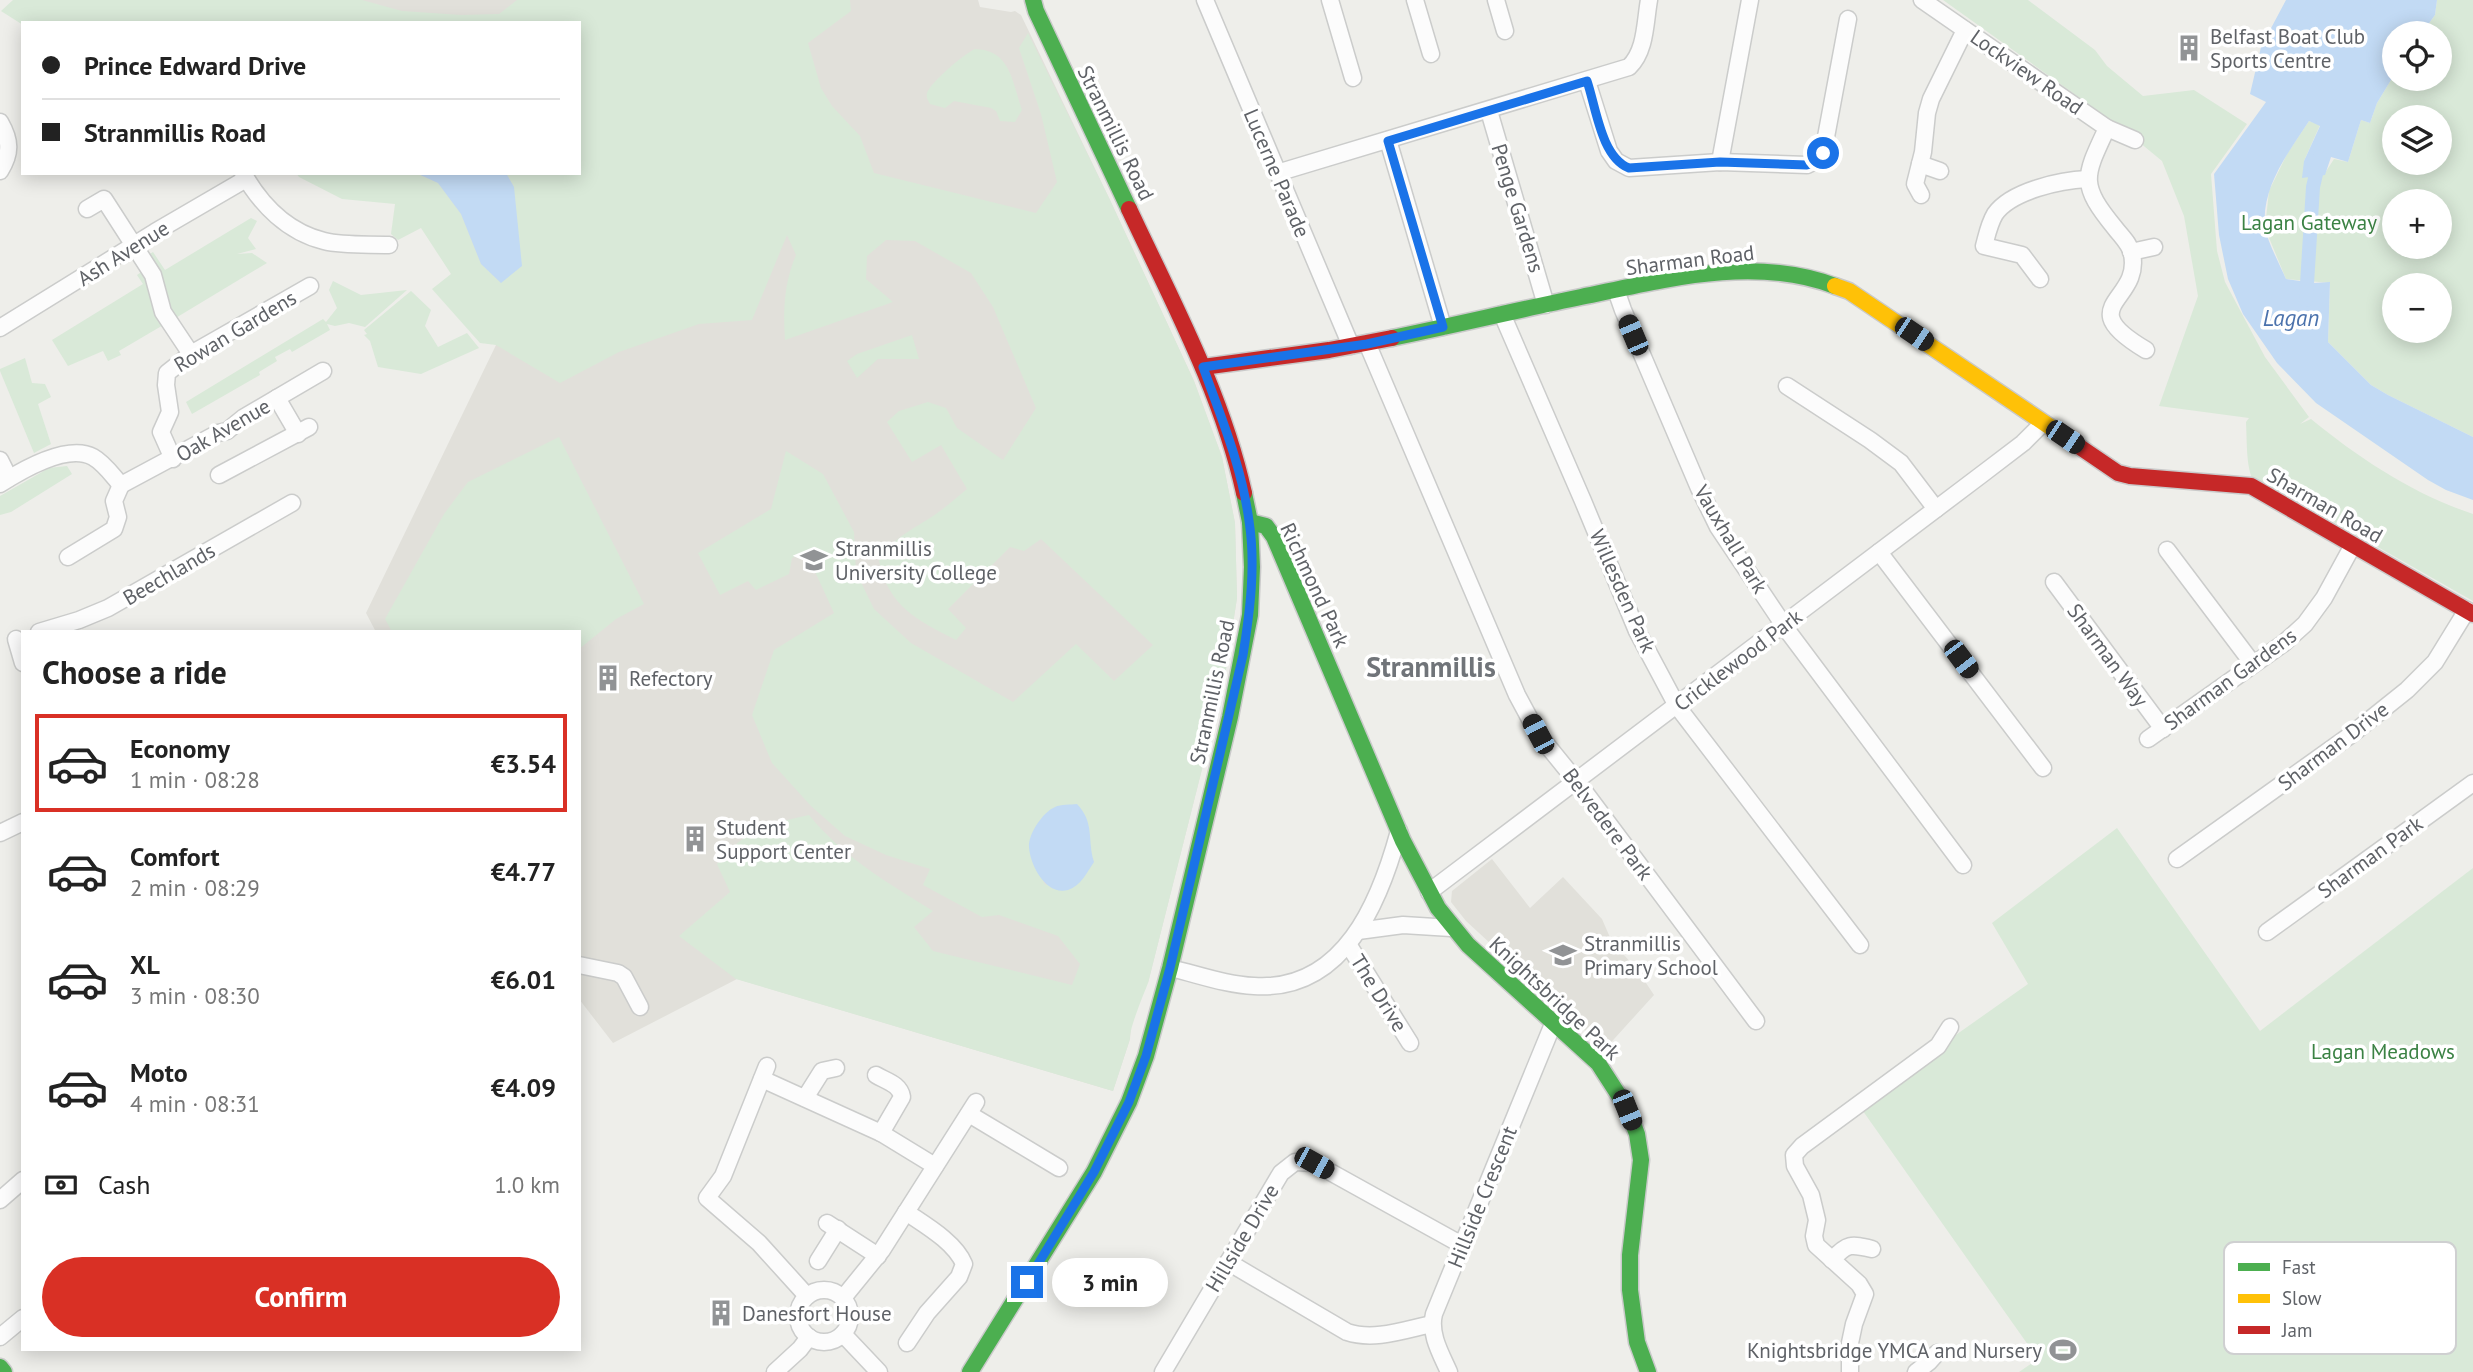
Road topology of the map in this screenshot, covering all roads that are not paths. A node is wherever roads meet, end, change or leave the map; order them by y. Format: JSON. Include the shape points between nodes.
{"nodes":[{"id":1,"x":1205,"y":0,"type":"edge"},
{"id":2,"x":1330,"y":0,"type":"edge"},
{"id":3,"x":1415,"y":0,"type":"edge"},
{"id":4,"x":1496,"y":0,"type":"edge"},
{"id":5,"x":1649,"y":0,"type":"edge"},
{"id":6,"x":1750,"y":0,"type":"edge"},
{"id":7,"x":1922,"y":0,"type":"edge"},
{"id":8,"x":1031,"y":4,"type":"edge"},
{"id":9,"x":1848,"y":19,"type":"dead end"},
{"id":10,"x":1965,"y":30,"type":"junction"},
{"id":11,"x":1504,"y":31,"type":"dead end"},
{"id":12,"x":1431,"y":54,"type":"dead end"},
{"id":13,"x":1353,"y":78,"type":"dead end"},
{"id":14,"x":1587,"y":81,"type":"junction"},
{"id":15,"x":1489,"y":111,"type":"junction"},
{"id":16,"x":0,"y":122,"type":"edge"},
{"id":17,"x":2108,"y":128,"type":"junction"},
{"id":18,"x":2135,"y":140,"type":"dead end"},
{"id":19,"x":1388,"y":141,"type":"junction"},
{"id":20,"x":1720,"y":162,"type":"junction"},
{"id":21,"x":1920,"y":164,"type":"junction"},
{"id":22,"x":0,"y":171,"type":"edge"},
{"id":23,"x":1940,"y":171,"type":"dead end"},
{"id":24,"x":1277,"y":173,"type":"junction"},
{"id":25,"x":245,"y":176,"type":"edge"},
{"id":26,"x":2087,"y":179,"type":"junction"},
{"id":27,"x":1920,"y":195,"type":"dead end"},
{"id":28,"x":87,"y":209,"type":"dead end"},
{"id":29,"x":134,"y":245,"type":"junction"},
{"id":30,"x":389,"y":245,"type":"dead end"},
{"id":31,"x":2154,"y":247,"type":"dead end"},
{"id":32,"x":2132,"y":252,"type":"junction"},
{"id":33,"x":2040,"y":279,"type":"dead end"},
{"id":34,"x":310,"y":286,"type":"dead end"},
{"id":35,"x":1616,"y":290,"type":"junction"},
{"id":36,"x":1546,"y":305,"type":"junction"},
{"id":37,"x":1502,"y":314,"type":"junction"},
{"id":38,"x":1443,"y":327,"type":"junction"},
{"id":39,"x":0,"y":328,"type":"edge"},
{"id":40,"x":1359,"y":345,"type":"junction"},
{"id":41,"x":2147,"y":350,"type":"dead end"},
{"id":42,"x":191,"y":354,"type":"junction"},
{"id":43,"x":1203,"y":367,"type":"junction"},
{"id":44,"x":323,"y":371,"type":"dead end"},
{"id":45,"x":1787,"y":386,"type":"dead end"},
{"id":46,"x":277,"y":398,"type":"junction"},
{"id":47,"x":2043,"y":423,"type":"junction"},
{"id":48,"x":173,"y":459,"type":"junction"},
{"id":49,"x":0,"y":460,"type":"edge"},
{"id":50,"x":219,"y":475,"type":"dead end"},
{"id":51,"x":4,"y":481,"type":"edge"},
{"id":52,"x":121,"y":485,"type":"junction"},
{"id":53,"x":292,"y":503,"type":"dead end"},
{"id":54,"x":1936,"y":509,"type":"junction"},
{"id":55,"x":1250,"y":522,"type":"junction"},
{"id":56,"x":2353,"y":545,"type":"junction"},
{"id":57,"x":2167,"y":550,"type":"dead end"},
{"id":58,"x":1879,"y":552,"type":"junction"},
{"id":59,"x":68,"y":557,"type":"dead end"},
{"id":60,"x":2054,"y":582,"type":"dead end"},
{"id":61,"x":2470,"y":612,"type":"edge"},
{"id":62,"x":1784,"y":625,"type":"junction"},
{"id":63,"x":46,"y":630,"type":"edge"},
{"id":64,"x":13,"y":639,"type":"edge"},
{"id":65,"x":21,"y":658,"type":"edge"},
{"id":66,"x":2253,"y":664,"type":"junction"},
{"id":67,"x":1677,"y":706,"type":"junction"},
{"id":68,"x":2163,"y":729,"type":"junction"},
{"id":69,"x":2148,"y":739,"type":"dead end"},
{"id":70,"x":2043,"y":768,"type":"dead end"},
{"id":71,"x":1576,"y":782,"type":"junction"},
{"id":72,"x":2473,"y":783,"type":"edge"},
{"id":73,"x":21,"y":823,"type":"edge"},
{"id":74,"x":1399,"y":831,"type":"junction"},
{"id":75,"x":0,"y":834,"type":"edge"},
{"id":76,"x":2177,"y":859,"type":"dead end"},
{"id":77,"x":1963,"y":865,"type":"dead end"},
{"id":78,"x":1429,"y":892,"type":"junction"},
{"id":79,"x":1451,"y":928,"type":"junction"},
{"id":80,"x":2267,"y":932,"type":"dead end"},
{"id":81,"x":1353,"y":937,"type":"junction"},
{"id":82,"x":1860,"y":945,"type":"dead end"},
{"id":83,"x":581,"y":965,"type":"edge"},
{"id":84,"x":1170,"y":968,"type":"junction"},
{"id":85,"x":640,"y":1007,"type":"dead end"},
{"id":86,"x":1756,"y":1021,"type":"dead end"},
{"id":87,"x":1553,"y":1024,"type":"junction"},
{"id":88,"x":1950,"y":1027,"type":"dead end"},
{"id":89,"x":1410,"y":1043,"type":"dead end"},
{"id":90,"x":836,"y":1068,"type":"dead end"},
{"id":91,"x":876,"y":1075,"type":"dead end"},
{"id":92,"x":804,"y":1098,"type":"junction"},
{"id":93,"x":881,"y":1133,"type":"junction"},
{"id":94,"x":936,"y":1166,"type":"junction"},
{"id":95,"x":1059,"y":1168,"type":"dead end"},
{"id":96,"x":21,"y":1182,"type":"edge"},
{"id":97,"x":0,"y":1200,"type":"edge"},
{"id":98,"x":906,"y":1212,"type":"junction"},
{"id":99,"x":1461,"y":1245,"type":"junction"},
{"id":100,"x":1872,"y":1250,"type":"dead end"},
{"id":101,"x":878,"y":1256,"type":"junction"},
{"id":102,"x":1832,"y":1260,"type":"junction"},
{"id":103,"x":818,"y":1261,"type":"dead end"},
{"id":104,"x":1228,"y":1262,"type":"junction"},
{"id":105,"x":807,"y":1296,"type":"junction"},
{"id":106,"x":843,"y":1298,"type":"junction"},
{"id":107,"x":21,"y":1320,"type":"edge"},
{"id":108,"x":1432,"y":1325,"type":"junction"},
{"id":109,"x":843,"y":1334,"type":"junction"},
{"id":110,"x":0,"y":1337,"type":"edge"},
{"id":111,"x":809,"y":1337,"type":"junction"},
{"id":112,"x":907,"y":1343,"type":"dead end"},
{"id":113,"x":1937,"y":1353,"type":"dead end"},
{"id":114,"x":0,"y":1367,"type":"edge"},
{"id":115,"x":4,"y":1372,"type":"edge"},
{"id":116,"x":775,"y":1372,"type":"edge"},
{"id":117,"x":879,"y":1372,"type":"edge"},
{"id":118,"x":970,"y":1372,"type":"edge"},
{"id":119,"x":1163,"y":1372,"type":"edge"},
{"id":120,"x":1449,"y":1372,"type":"edge"},
{"id":121,"x":1648,"y":1372,"type":"edge"},
{"id":122,"x":1850,"y":1372,"type":"edge"},
{"id":123,"x":1916,"y":1372,"type":"edge"}],
"edges":[{"from":1,"to":24,"type":"street","name":"Lucerne Parade"},
{"from":2,"to":13,"type":"street"},
{"from":3,"to":12,"type":"street"},
{"from":4,"to":11,"type":"street"},
{"from":5,"to":14,"type":"street","via":[[1636,60],[1620,71]]},
{"from":6,"to":20,"type":"street"},
{"from":7,"to":10,"type":"street","name":"Lockview Road"},
{"from":8,"to":43,"type":"street","name":"Stranmillis Road"},
{"from":9,"to":20,"type":"street","via":[[1819,159],[1807,165]]},
{"from":10,"to":17,"type":"street","name":"Lockview Road"},
{"from":10,"to":21,"type":"street","via":[[1931,99]]},
{"from":14,"to":15,"type":"street"},
{"from":14,"to":20,"type":"street","via":[[1609,150],[1622,165]]},
{"from":15,"to":19,"type":"street"},
{"from":15,"to":36,"type":"street","name":"Penge Gardens"},
{"from":16,"to":22,"type":"street","via":[[10,146]]},
{"from":17,"to":18,"type":"street","name":"Lockview Road"},
{"from":17,"to":26,"type":"street"},
{"from":19,"to":24,"type":"street"},
{"from":19,"to":38,"type":"street"},
{"from":21,"to":23,"type":"street"},
{"from":21,"to":27,"type":"street","via":[[1915,184]]},
{"from":24,"to":40,"type":"street","name":"Lucerne Parade"},
{"from":25,"to":29,"type":"street","name":"Ash Avenue"},
{"from":25,"to":30,"type":"street","via":[[270,211],[310,236],[327,242]]},
{"from":26,"to":32,"type":"street","via":[[2094,202]]},
{"from":26,"to":33,"type":"street","via":[[2056,183],[2019,197],[1997,211],[1990,222],[1984,246],[2022,255]]},
{"from":28,"to":29,"type":"street","via":[[104,199]]},
{"from":29,"to":39,"type":"street","name":"Ash Avenue"},
{"from":29,"to":42,"type":"street","via":[[153,275],[163,312]]},
{"from":31,"to":32,"type":"street"},
{"from":32,"to":41,"type":"street","via":[[2130,275],[2114,304],[2112,318],[2118,332]]},
{"from":34,"to":42,"type":"street","name":"Rowan Gardens"},
{"from":35,"to":36,"type":"street","name":"Sharman Road"},
{"from":35,"to":47,"type":"street","name":"Sharman Road","via":[[1752,272],[1831,282]]},
{"from":35,"to":62,"type":"street","name":"Vauxhall Park","via":[[1710,512]]},
{"from":36,"to":37,"type":"street","name":"Sharman Road"},
{"from":37,"to":38,"type":"street","name":"Sharman Road"},
{"from":37,"to":67,"type":"street","name":"Willesden Park","via":[[1637,631]]},
{"from":38,"to":40,"type":"street","name":"Sharman Road"},
{"from":40,"to":43,"type":"street","name":"Sharman Road"},
{"from":40,"to":71,"type":"street","name":"Belvedere Park","via":[[1517,695],[1538,734]]},
{"from":42,"to":48,"type":"street","name":"Rowan Gardens","via":[[166,378],[170,412],[162,436]]},
{"from":43,"to":55,"type":"street","name":"Stranmillis Road","via":[[1236,457]]},
{"from":44,"to":46,"type":"street","name":"Oak Avenue"},
{"from":45,"to":54,"type":"street","via":[[1900,463]]},
{"from":46,"to":48,"type":"street","name":"Oak Avenue"},
{"from":46,"to":50,"type":"street","via":[[304,430]]},
{"from":47,"to":54,"type":"street","name":"Cricklewood Park"},
{"from":47,"to":56,"type":"street","name":"Sharman Road","via":[[2119,472],[2251,486]]},
{"from":48,"to":52,"type":"street","name":"Oak Avenue"},
{"from":49,"to":51,"type":"street"},
{"from":51,"to":52,"type":"street","via":[[58,456],[78,452],[94,458]]},
{"from":52,"to":59,"type":"street","via":[[114,501],[118,517],[114,529]]},
{"from":53,"to":63,"type":"street","name":"Beechlands","via":[[108,608]]},
{"from":54,"to":58,"type":"street","name":"Cricklewood Park"},
{"from":55,"to":74,"type":"street","name":"Richmond Park","via":[[1267,527],[1279,548]]},
{"from":55,"to":84,"type":"street","name":"Stranmillis Road","via":[[1250,615],[1243,655]]},
{"from":56,"to":61,"type":"street","name":"Sharman Road"},
{"from":56,"to":66,"type":"street","name":"Sharman Gardens","via":[[2305,624]]},
{"from":57,"to":66,"type":"street"},
{"from":58,"to":62,"type":"street","name":"Cricklewood Park"},
{"from":58,"to":70,"type":"street"},
{"from":60,"to":68,"type":"street","name":"Sharman Way"},
{"from":61,"to":76,"type":"street","name":"Sharman Drive","via":[[2435,662],[2407,690]]},
{"from":62,"to":67,"type":"street","name":"Cricklewood Park"},
{"from":62,"to":77,"type":"street","name":"Vauxhall Park"},
{"from":64,"to":65,"type":"street"},
{"from":66,"to":68,"type":"street","name":"Sharman Gardens"},
{"from":67,"to":71,"type":"street","name":"Cricklewood Park"},
{"from":67,"to":82,"type":"street","name":"Willesden Park"},
{"from":68,"to":69,"type":"street","name":"Sharman Gardens"},
{"from":71,"to":78,"type":"street","name":"Cricklewood Park"},
{"from":71,"to":86,"type":"street","name":"Belvedere Park"},
{"from":72,"to":80,"type":"street","name":"Sharman Park"},
{"from":73,"to":75,"type":"street"},
{"from":74,"to":78,"type":"street","name":"Richmond Park"},
{"from":74,"to":81,"type":"street","via":[[1383,885]]},
{"from":78,"to":79,"type":"street","name":"Richmond Park"},
{"from":79,"to":81,"type":"street","via":[[1387,926]]},
{"from":79,"to":87,"type":"street","name":"Knightsbridge Park"},
{"from":81,"to":84,"type":"street","via":[[1314,973],[1271,986],[1239,984]]},
{"from":81,"to":89,"type":"street","name":"The Drive"},
{"from":83,"to":85,"type":"street","via":[[624,977]]},
{"from":84,"to":118,"type":"street","name":"Stranmillis Road","via":[[1146,1056],[1112,1138]]},
{"from":87,"to":99,"type":"street","name":"Hillside Crescent"},
{"from":87,"to":121,"type":"street","name":"Knightsbridge Park","via":[[1608,1076],[1639,1145],[1640,1177],[1629,1260],[1637,1336]]},
{"from":88,"to":102,"type":"street","via":[[1938,1046],[1794,1155],[1811,1195],[1816,1245]]},
{"from":90,"to":92,"type":"street","via":[[822,1071]]},
{"from":91,"to":93,"type":"street","via":[[897,1086],[902,1097]]},
{"from":92,"to":93,"type":"street"},
{"from":92,"to":105,"type":"street","via":[[764,1072],[723,1176],[707,1198],[759,1243]]},
{"from":93,"to":94,"type":"street"},
{"from":94,"to":95,"type":"street","via":[[972,1108]]},
{"from":94,"to":98,"type":"street"},
{"from":96,"to":97,"type":"street"},
{"from":98,"to":101,"type":"street"},
{"from":98,"to":112,"type":"street","via":[[928,1226],[964,1264],[959,1277]]},
{"from":99,"to":104,"type":"street","name":"Hillside Drive","via":[[1305,1161],[1295,1162],[1281,1173]]},
{"from":99,"to":108,"type":"street","name":"Hillside Crescent"},
{"from":100,"to":102,"type":"street","via":[[1853,1245]]},
{"from":101,"to":103,"type":"street","via":[[832,1226]]},
{"from":101,"to":106,"type":"street"},
{"from":102,"to":122,"type":"street","via":[[1865,1294],[1850,1343]]},
{"from":104,"to":108,"type":"street","via":[[1359,1336]]},
{"from":104,"to":119,"type":"street","name":"Hillside Drive"},
{"from":105,"to":106,"type":"street","via":[[829,1290]]},
{"from":105,"to":111,"type":"street","via":[[798,1318]]},
{"from":106,"to":109,"type":"street","via":[[850,1320]]},
{"from":107,"to":110,"type":"street"},
{"from":108,"to":120,"type":"street"},
{"from":109,"to":111,"type":"street","via":[[830,1342]]},
{"from":109,"to":117,"type":"street"},
{"from":111,"to":116,"type":"street"},
{"from":113,"to":123,"type":"street"},
{"from":114,"to":115,"type":"street"}]}
